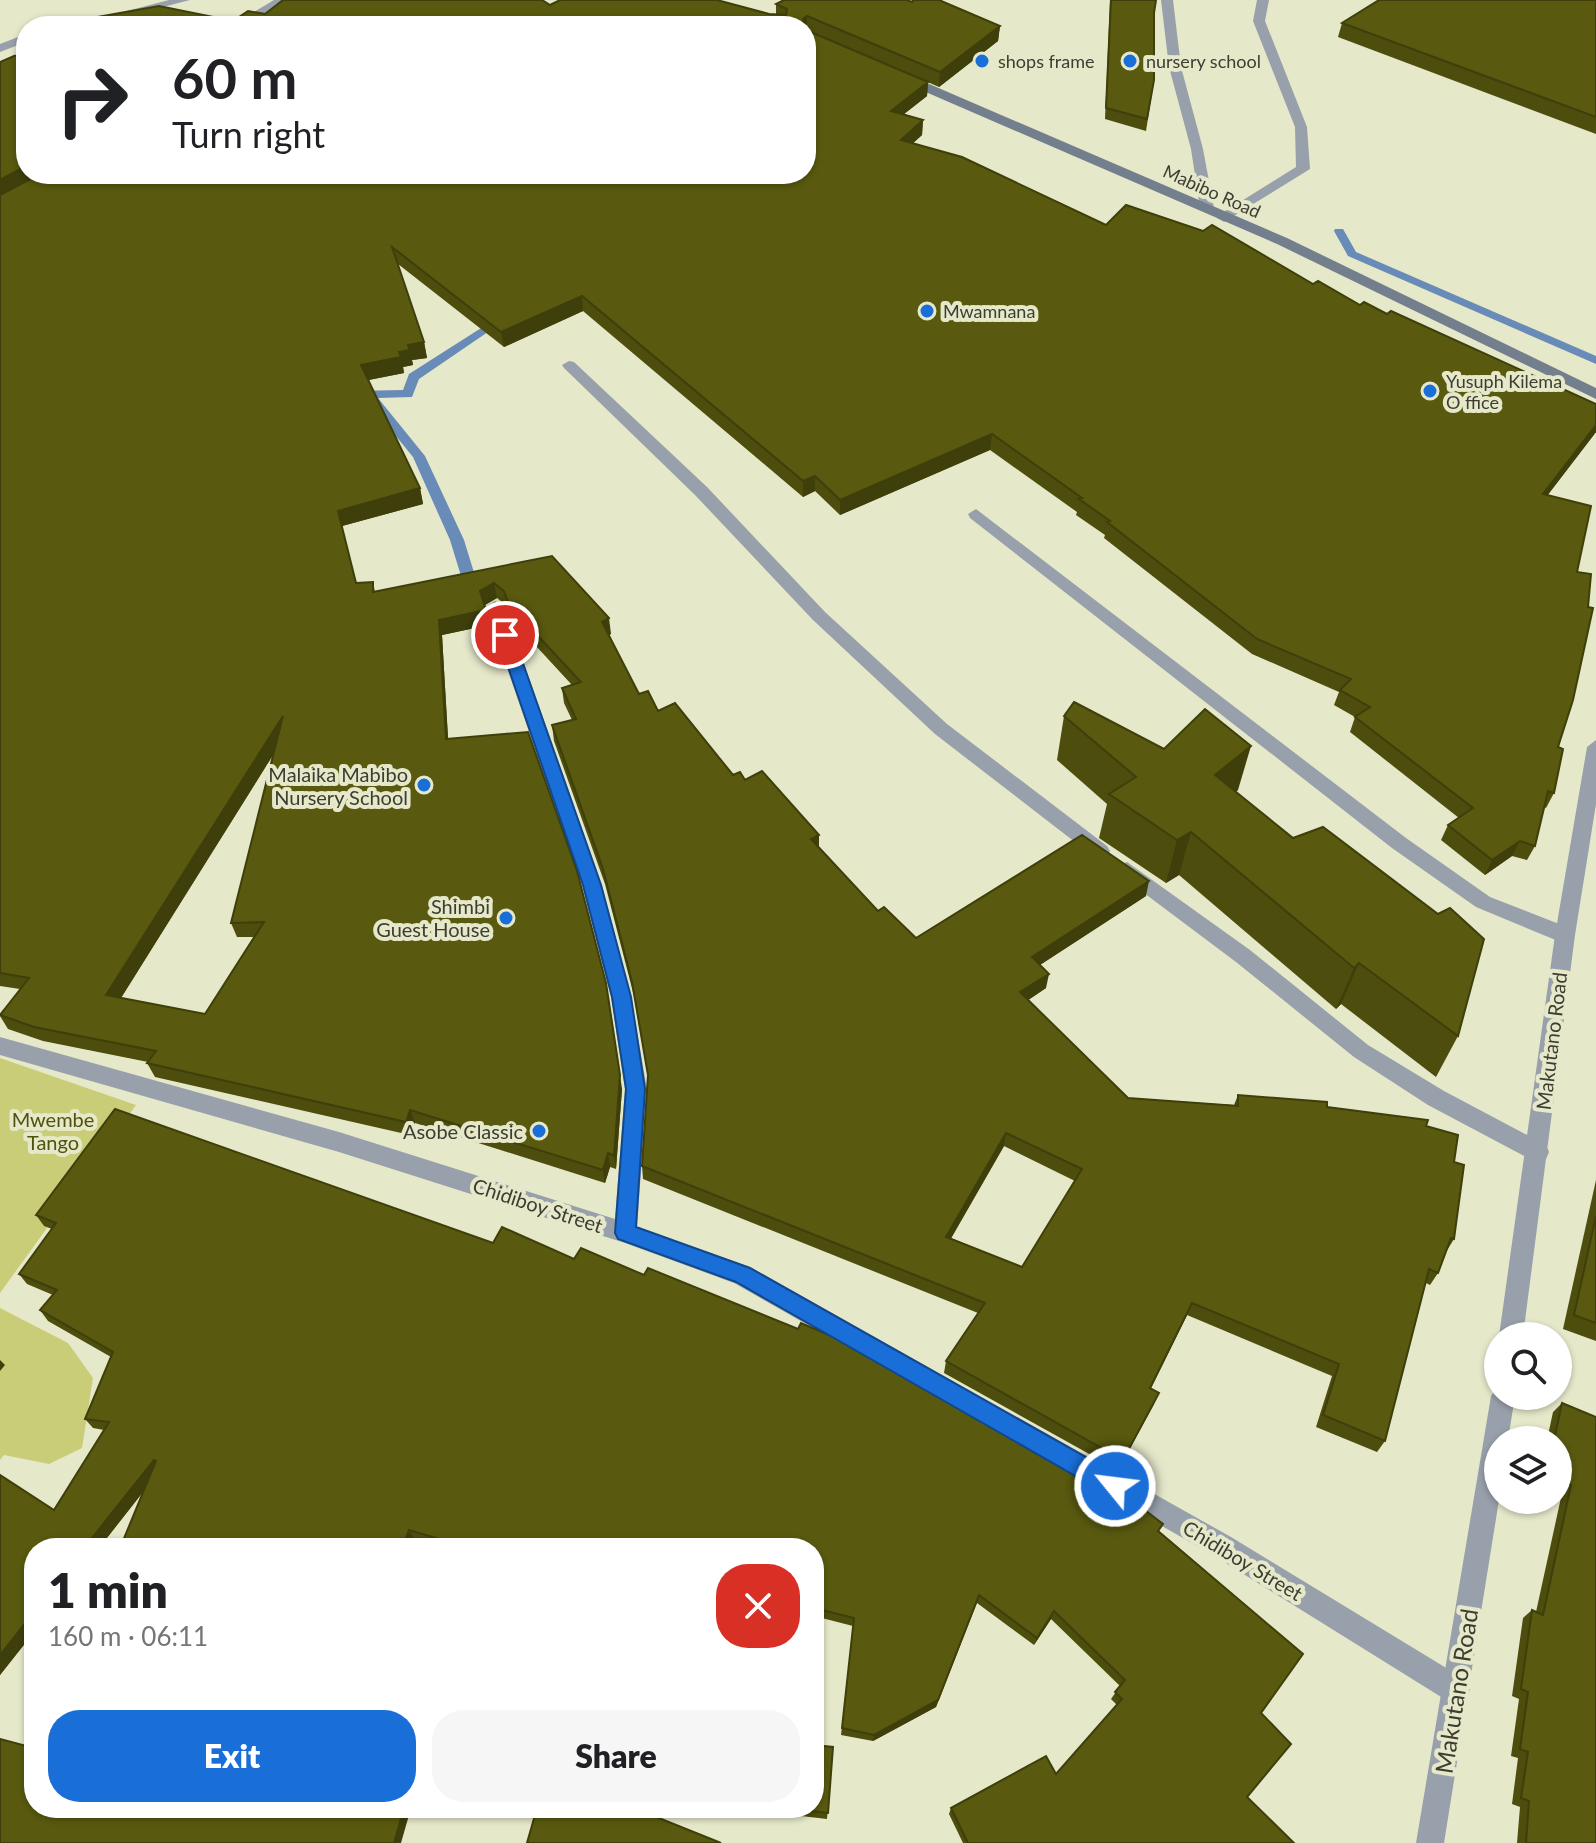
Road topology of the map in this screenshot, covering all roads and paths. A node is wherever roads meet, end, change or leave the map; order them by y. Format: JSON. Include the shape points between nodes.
{"nodes":[{"id":1,"x":184,"y":0,"type":"edge"},
{"id":2,"x":282,"y":0,"type":"edge"},
{"id":3,"x":1167,"y":0,"type":"edge"},
{"id":4,"x":1263,"y":0,"type":"edge"},
{"id":5,"x":117,"y":16,"type":"edge"},
{"id":6,"x":254,"y":16,"type":"edge"},
{"id":7,"x":894,"y":74,"type":"edge"},
{"id":8,"x":1207,"y":208,"type":"junction"},
{"id":9,"x":1224,"y":218,"type":"junction"},
{"id":10,"x":569,"y":365,"type":"dead end"},
{"id":11,"x":1596,"y":394,"type":"edge"},
{"id":12,"x":976,"y":514,"type":"dead end"},
{"id":13,"x":495,"y":607,"type":"dead end"},
{"id":14,"x":1596,"y":747,"type":"edge"},
{"id":15,"x":1565,"y":935,"type":"junction"},
{"id":16,"x":0,"y":1046,"type":"edge"},
{"id":17,"x":1538,"y":1152,"type":"junction"},
{"id":18,"x":625,"y":1233,"type":"junction"},
{"id":19,"x":1513,"y":1322,"type":"edge"},
{"id":20,"x":1501,"y":1410,"type":"edge"},
{"id":21,"x":1456,"y":1690,"type":"junction"},
{"id":22,"x":1430,"y":1843,"type":"edge"}],
"edges":[{"from":1,"to":5,"type":"street"},
{"from":2,"to":6,"type":"street"},
{"from":3,"to":8,"type":"street","via":[[1175,67]]},
{"from":4,"to":9,"type":"street","via":[[1259,21],[1301,127],[1303,169]]},
{"from":7,"to":8,"type":"main road","name":"Mabibo Road"},
{"from":8,"to":9,"type":"main road","name":"Mabibo Road"},
{"from":9,"to":11,"type":"main road","name":"Mabibo Road","via":[[1282,241]]},
{"from":10,"to":17,"type":"street","via":[[701,491],[819,616],[941,729],[1361,1051]]},
{"from":12,"to":15,"type":"street","via":[[1399,843],[1483,902]]},
{"from":13,"to":18,"type":"street","via":[[592,885],[621,997],[636,1089]]},
{"from":14,"to":15,"type":"street","name":"Makutano Road"},
{"from":15,"to":17,"type":"street","name":"Makutano Road"},
{"from":16,"to":18,"type":"street","name":"Chidiboy Street","via":[[339,1142]]},
{"from":17,"to":19,"type":"street","name":"Makutano Road"},
{"from":18,"to":21,"type":"street","name":"Chidiboy Street","via":[[742,1275],[1222,1546]]},
{"from":20,"to":21,"type":"street","name":"Makutano Road"},
{"from":21,"to":22,"type":"street","name":"Makutano Road"}]}
